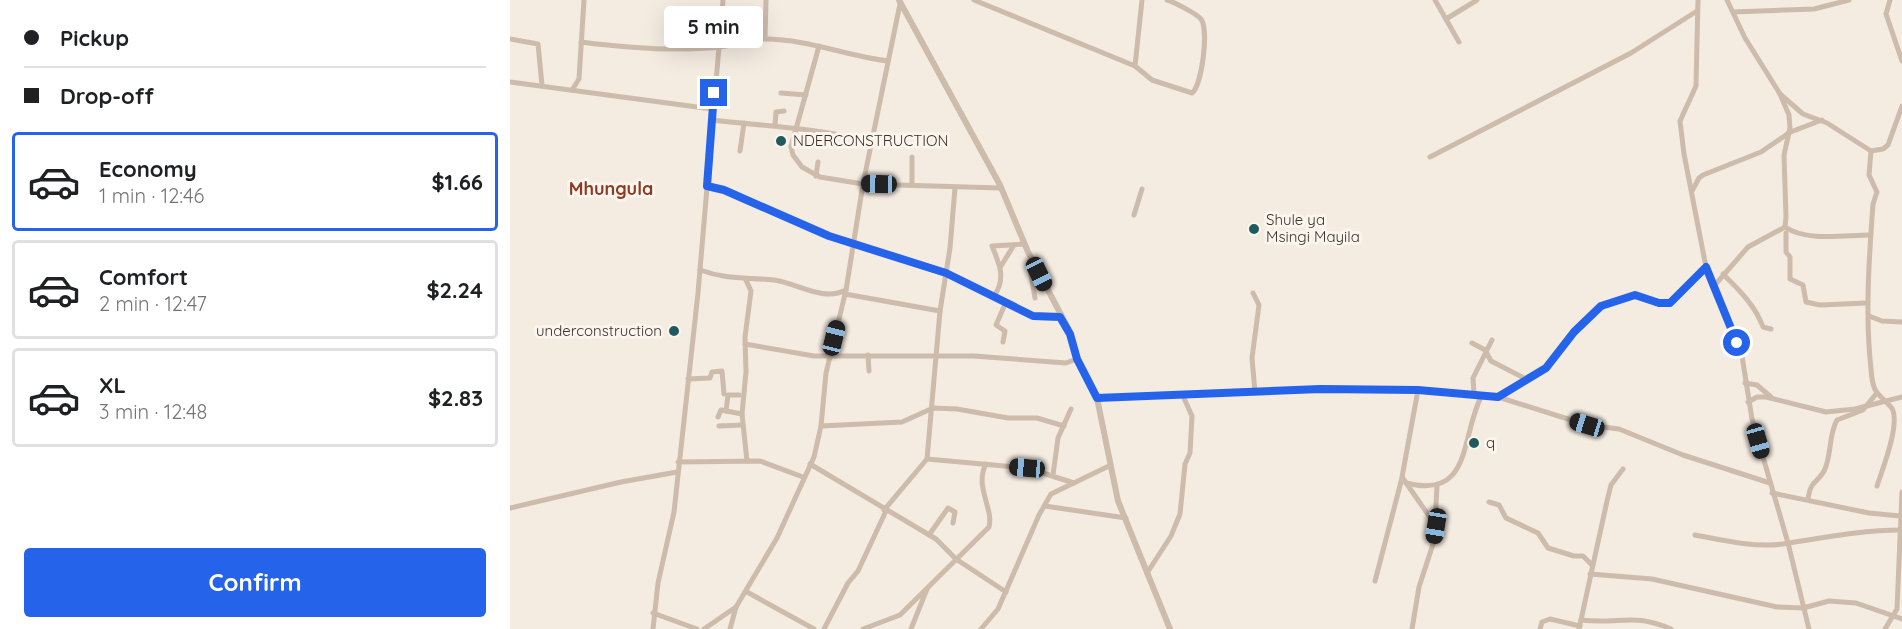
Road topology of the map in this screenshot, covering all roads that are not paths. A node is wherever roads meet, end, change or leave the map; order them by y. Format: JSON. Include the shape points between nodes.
{"nodes":[{"id":1,"x":584,"y":0,"type":"edge"},
{"id":2,"x":723,"y":0,"type":"edge"},
{"id":3,"x":766,"y":0,"type":"edge"},
{"id":4,"x":974,"y":0,"type":"edge"},
{"id":5,"x":1142,"y":0,"type":"edge"},
{"id":6,"x":1167,"y":0,"type":"edge"},
{"id":7,"x":1435,"y":0,"type":"edge"},
{"id":8,"x":1477,"y":0,"type":"edge"},
{"id":9,"x":1698,"y":0,"type":"edge"},
{"id":10,"x":1727,"y":0,"type":"edge"},
{"id":11,"x":1812,"y":0,"type":"edge"},
{"id":12,"x":1849,"y":0,"type":"edge"},
{"id":13,"x":1890,"y":0,"type":"edge"},
{"id":14,"x":899,"y":2,"type":"edge"},
{"id":15,"x":1814,"y":9,"type":"junction"},
{"id":16,"x":1697,"y":11,"type":"junction"},
{"id":17,"x":1733,"y":12,"type":"junction"},
{"id":18,"x":1446,"y":19,"type":"junction"},
{"id":19,"x":510,"y":39,"type":"edge"},
{"id":20,"x":765,"y":39,"type":"junction"},
{"id":21,"x":582,"y":42,"type":"junction"},
{"id":22,"x":1459,"y":42,"type":"dead end"},
{"id":23,"x":819,"y":46,"type":"junction"},
{"id":24,"x":719,"y":47,"type":"junction"},
{"id":25,"x":888,"y":61,"type":"junction"},
{"id":26,"x":1902,"y":61,"type":"edge"},
{"id":27,"x":1135,"y":66,"type":"junction"},
{"id":28,"x":510,"y":82,"type":"edge"},
{"id":29,"x":542,"y":85,"type":"junction"},
{"id":30,"x":572,"y":90,"type":"junction"},
{"id":31,"x":781,"y":93,"type":"dead end"},
{"id":32,"x":1780,"y":94,"type":"junction"},
{"id":33,"x":806,"y":95,"type":"junction"},
{"id":34,"x":1902,"y":106,"type":"edge"},
{"id":35,"x":712,"y":109,"type":"junction"},
{"id":36,"x":784,"y":111,"type":"dead end"},
{"id":37,"x":711,"y":120,"type":"junction"},
{"id":38,"x":1822,"y":120,"type":"junction"},
{"id":39,"x":744,"y":123,"type":"junction"},
{"id":40,"x":775,"y":125,"type":"junction"},
{"id":41,"x":796,"y":127,"type":"junction"},
{"id":42,"x":1787,"y":134,"type":"junction"},
{"id":43,"x":873,"y":142,"type":"junction"},
{"id":44,"x":740,"y":151,"type":"dead end"},
{"id":45,"x":1871,"y":151,"type":"junction"},
{"id":46,"x":912,"y":156,"type":"dead end"},
{"id":47,"x":1430,"y":156,"type":"dead end"},
{"id":48,"x":818,"y":162,"type":"dead end"},
{"id":49,"x":816,"y":176,"type":"junction"},
{"id":50,"x":863,"y":184,"type":"junction"},
{"id":51,"x":912,"y":184,"type":"junction"},
{"id":52,"x":707,"y":186,"type":"junction"},
{"id":53,"x":955,"y":188,"type":"junction"},
{"id":54,"x":1001,"y":188,"type":"junction"},
{"id":55,"x":1142,"y":189,"type":"dead end"},
{"id":56,"x":1691,"y":193,"type":"junction"},
{"id":57,"x":1134,"y":215,"type":"dead end"},
{"id":58,"x":1785,"y":230,"type":"junction"},
{"id":59,"x":1870,"y":235,"type":"junction"},
{"id":60,"x":853,"y":244,"type":"junction"},
{"id":61,"x":1014,"y":244,"type":"junction"},
{"id":62,"x":1025,"y":244,"type":"junction"},
{"id":63,"x":1034,"y":263,"type":"junction"},
{"id":64,"x":1001,"y":266,"type":"junction"},
{"id":65,"x":1706,"y":267,"type":"junction"},
{"id":66,"x":700,"y":270,"type":"junction"},
{"id":67,"x":946,"y":273,"type":"junction"},
{"id":68,"x":1723,"y":274,"type":"junction"},
{"id":69,"x":746,"y":280,"type":"junction"},
{"id":70,"x":1714,"y":286,"type":"junction"},
{"id":71,"x":846,"y":292,"type":"junction"},
{"id":72,"x":1254,"y":293,"type":"dead end"},
{"id":73,"x":994,"y":296,"type":"junction"},
{"id":74,"x":1035,"y":298,"type":"dead end"},
{"id":75,"x":1006,"y":302,"type":"junction"},
{"id":76,"x":1867,"y":303,"type":"junction"},
{"id":77,"x":940,"y":311,"type":"junction"},
{"id":78,"x":1869,"y":316,"type":"junction"},
{"id":79,"x":1060,"y":317,"type":"junction"},
{"id":80,"x":1902,"y":322,"type":"edge"},
{"id":81,"x":1771,"y":329,"type":"dead end"},
{"id":82,"x":1492,"y":340,"type":"dead end"},
{"id":83,"x":1003,"y":342,"type":"dead end"},
{"id":84,"x":1472,"y":343,"type":"dead end"},
{"id":85,"x":745,"y":344,"type":"junction"},
{"id":86,"x":1485,"y":350,"type":"junction"},
{"id":87,"x":868,"y":355,"type":"junction"},
{"id":88,"x":830,"y":356,"type":"junction"},
{"id":89,"x":936,"y":358,"type":"junction"},
{"id":90,"x":1077,"y":359,"type":"junction"},
{"id":91,"x":869,"y":371,"type":"dead end"},
{"id":92,"x":688,"y":379,"type":"junction"},
{"id":93,"x":1528,"y":380,"type":"junction"},
{"id":94,"x":1745,"y":383,"type":"junction"},
{"id":95,"x":1418,"y":390,"type":"junction"},
{"id":96,"x":1255,"y":392,"type":"junction"},
{"id":97,"x":724,"y":394,"type":"dead end"},
{"id":98,"x":1474,"y":394,"type":"junction"},
{"id":99,"x":1876,"y":394,"type":"junction"},
{"id":100,"x":739,"y":395,"type":"dead end"},
{"id":101,"x":1482,"y":395,"type":"junction"},
{"id":102,"x":1183,"y":396,"type":"junction"},
{"id":103,"x":1498,"y":397,"type":"junction"},
{"id":104,"x":1902,"y":397,"type":"edge"},
{"id":105,"x":1097,"y":398,"type":"junction"},
{"id":106,"x":1772,"y":398,"type":"junction"},
{"id":107,"x":1748,"y":402,"type":"junction"},
{"id":108,"x":1883,"y":402,"type":"junction"},
{"id":109,"x":1867,"y":406,"type":"junction"},
{"id":110,"x":933,"y":408,"type":"junction"},
{"id":111,"x":1071,"y":409,"type":"dead end"},
{"id":112,"x":726,"y":411,"type":"junction"},
{"id":113,"x":742,"y":414,"type":"junction"},
{"id":114,"x":718,"y":417,"type":"dead end"},
{"id":115,"x":743,"y":425,"type":"junction"},
{"id":116,"x":719,"y":426,"type":"dead end"},
{"id":117,"x":821,"y":426,"type":"junction"},
{"id":118,"x":1064,"y":426,"type":"junction"},
{"id":119,"x":927,"y":459,"type":"junction"},
{"id":120,"x":747,"y":460,"type":"junction"},
{"id":121,"x":678,"y":462,"type":"junction"},
{"id":122,"x":810,"y":464,"type":"junction"},
{"id":123,"x":986,"y":464,"type":"junction"},
{"id":124,"x":1111,"y":465,"type":"junction"},
{"id":125,"x":1623,"y":469,"type":"dead end"},
{"id":126,"x":677,"y":472,"type":"junction"},
{"id":127,"x":1053,"y":475,"type":"junction"},
{"id":128,"x":803,"y":477,"type":"junction"},
{"id":129,"x":1403,"y":479,"type":"junction"},
{"id":130,"x":1074,"y":483,"type":"junction"},
{"id":131,"x":1770,"y":483,"type":"junction"},
{"id":132,"x":1437,"y":486,"type":"junction"},
{"id":133,"x":1877,"y":486,"type":"dead end"},
{"id":134,"x":1902,"y":492,"type":"edge"},
{"id":135,"x":1772,"y":493,"type":"junction"},
{"id":136,"x":1808,"y":499,"type":"junction"},
{"id":137,"x":1489,"y":502,"type":"dead end"},
{"id":138,"x":1045,"y":506,"type":"junction"},
{"id":139,"x":510,"y":508,"type":"edge"},
{"id":140,"x":885,"y":511,"type":"junction"},
{"id":141,"x":1900,"y":516,"type":"junction"},
{"id":142,"x":1126,"y":518,"type":"junction"},
{"id":143,"x":953,"y":523,"type":"dead end"},
{"id":144,"x":1436,"y":526,"type":"junction"},
{"id":145,"x":1900,"y":530,"type":"edge"},
{"id":146,"x":929,"y":535,"type":"junction"},
{"id":147,"x":1695,"y":535,"type":"dead end"},
{"id":148,"x":1788,"y":543,"type":"junction"},
{"id":149,"x":956,"y":559,"type":"junction"},
{"id":150,"x":1592,"y":565,"type":"junction"},
{"id":151,"x":1147,"y":573,"type":"junction"},
{"id":152,"x":1590,"y":574,"type":"junction"},
{"id":153,"x":1375,"y":581,"type":"dead end"},
{"id":154,"x":927,"y":588,"type":"junction"},
{"id":155,"x":747,"y":592,"type":"junction"},
{"id":156,"x":1006,"y":592,"type":"junction"},
{"id":157,"x":736,"y":607,"type":"junction"},
{"id":158,"x":1803,"y":608,"type":"junction"},
{"id":159,"x":653,"y":613,"type":"junction"},
{"id":160,"x":1893,"y":616,"type":"junction"},
{"id":161,"x":1902,"y":619,"type":"edge"},
{"id":162,"x":1580,"y":625,"type":"edge"},
{"id":163,"x":652,"y":629,"type":"edge"},
{"id":164,"x":697,"y":629,"type":"edge"},
{"id":165,"x":704,"y":629,"type":"edge"},
{"id":166,"x":730,"y":629,"type":"edge"},
{"id":167,"x":814,"y":629,"type":"edge"},
{"id":168,"x":824,"y":629,"type":"edge"},
{"id":169,"x":863,"y":629,"type":"edge"},
{"id":170,"x":911,"y":629,"type":"edge"},
{"id":171,"x":981,"y":629,"type":"edge"},
{"id":172,"x":1170,"y":629,"type":"edge"},
{"id":173,"x":1412,"y":629,"type":"edge"},
{"id":174,"x":1540,"y":629,"type":"edge"},
{"id":175,"x":1671,"y":629,"type":"edge"},
{"id":176,"x":1809,"y":629,"type":"edge"},
{"id":177,"x":1885,"y":629,"type":"edge"}],
"edges":[{"from":1,"to":21,"type":"street"},
{"from":2,"to":24,"type":"street"},
{"from":3,"to":20,"type":"street"},
{"from":4,"to":27,"type":"street"},
{"from":5,"to":27,"type":"street"},
{"from":6,"to":27,"type":"street","via":[[1194,14],[1203,24],[1204,53],[1197,88],[1192,93],[1160,84]]},
{"from":7,"to":18,"type":"street"},
{"from":8,"to":18,"type":"street"},
{"from":9,"to":16,"type":"street"},
{"from":10,"to":17,"type":"street"},
{"from":11,"to":15,"type":"street"},
{"from":12,"to":15,"type":"street"},
{"from":13,"to":26,"type":"street","via":[[1886,14]]},
{"from":14,"to":25,"type":"street"},
{"from":14,"to":54,"type":"street"},
{"from":15,"to":17,"type":"street"},
{"from":16,"to":47,"type":"street","via":[[1631,53]]},
{"from":16,"to":56,"type":"street","via":[[1696,86],[1680,121]]},
{"from":17,"to":32,"type":"street"},
{"from":18,"to":22,"type":"street"},
{"from":19,"to":29,"type":"street","via":[[538,44]]},
{"from":20,"to":23,"type":"street"},
{"from":20,"to":24,"type":"street"},
{"from":21,"to":24,"type":"street","via":[[655,49]]},
{"from":21,"to":30,"type":"street","via":[[579,79]]},
{"from":23,"to":25,"type":"street"},
{"from":23,"to":33,"type":"street"},
{"from":24,"to":35,"type":"street"},
{"from":25,"to":43,"type":"street"},
{"from":28,"to":29,"type":"street"},
{"from":29,"to":30,"type":"street"},
{"from":30,"to":35,"type":"street"},
{"from":31,"to":33,"type":"street"},
{"from":32,"to":38,"type":"street","via":[[1803,114]]},
{"from":32,"to":42,"type":"street","via":[[1789,115]]},
{"from":33,"to":41,"type":"street"},
{"from":34,"to":45,"type":"street","via":[[1888,145]]},
{"from":35,"to":37,"type":"street"},
{"from":36,"to":40,"type":"street","via":[[776,112]]},
{"from":37,"to":39,"type":"street"},
{"from":37,"to":52,"type":"street"},
{"from":38,"to":42,"type":"street"},
{"from":38,"to":45,"type":"street"},
{"from":39,"to":40,"type":"street"},
{"from":39,"to":44,"type":"street"},
{"from":40,"to":41,"type":"street"},
{"from":41,"to":43,"type":"street"},
{"from":41,"to":49,"type":"street","via":[[791,151],[802,167]]},
{"from":42,"to":56,"type":"street","via":[[1761,152],[1699,178]]},
{"from":42,"to":58,"type":"street"},
{"from":43,"to":50,"type":"street"},
{"from":45,"to":59,"type":"street","via":[[1869,175],[1877,192]]},
{"from":46,"to":51,"type":"street"},
{"from":48,"to":49,"type":"street"},
{"from":49,"to":50,"type":"street"},
{"from":50,"to":51,"type":"street"},
{"from":50,"to":60,"type":"street"},
{"from":51,"to":53,"type":"street"},
{"from":52,"to":60,"type":"street"},
{"from":52,"to":66,"type":"street"},
{"from":53,"to":54,"type":"street"},
{"from":53,"to":67,"type":"street"},
{"from":54,"to":62,"type":"street"},
{"from":55,"to":57,"type":"street"},
{"from":56,"to":65,"type":"street"},
{"from":58,"to":59,"type":"street"},
{"from":58,"to":68,"type":"street","via":[[1748,247]]},
{"from":58,"to":76,"type":"street","via":[[1790,279],[1803,285],[1806,302]]},
{"from":59,"to":76,"type":"street"},
{"from":60,"to":67,"type":"street"},
{"from":60,"to":71,"type":"street"},
{"from":61,"to":62,"type":"street"},
{"from":61,"to":64,"type":"street"},
{"from":61,"to":64,"type":"street","via":[[992,246]]},
{"from":62,"to":63,"type":"street"},
{"from":63,"to":74,"type":"street","via":[[1030,269]]},
{"from":63,"to":79,"type":"street"},
{"from":64,"to":73,"type":"street","via":[[1001,286]]},
{"from":65,"to":70,"type":"street"},
{"from":65,"to":93,"type":"street","via":[[1670,303],[1635,295],[1601,306],[1546,368]]},
{"from":66,"to":69,"type":"street"},
{"from":66,"to":92,"type":"street"},
{"from":67,"to":73,"type":"street"},
{"from":67,"to":77,"type":"street"},
{"from":68,"to":70,"type":"street"},
{"from":68,"to":81,"type":"street","via":[[1745,296],[1762,327]]},
{"from":69,"to":71,"type":"street","via":[[774,280],[832,294]]},
{"from":69,"to":85,"type":"street","via":[[751,291]]},
{"from":70,"to":94,"type":"street","via":[[1742,356]]},
{"from":71,"to":77,"type":"street"},
{"from":71,"to":88,"type":"street"},
{"from":72,"to":96,"type":"street","via":[[1259,305],[1252,358]]},
{"from":73,"to":75,"type":"street"},
{"from":75,"to":79,"type":"street","via":[[1033,316]]},
{"from":75,"to":83,"type":"street","via":[[996,325],[1005,331]]},
{"from":76,"to":78,"type":"street"},
{"from":77,"to":89,"type":"street"},
{"from":78,"to":80,"type":"street"},
{"from":78,"to":99,"type":"street","via":[[1870,368]]},
{"from":79,"to":90,"type":"street"},
{"from":82,"to":86,"type":"street"},
{"from":84,"to":86,"type":"street"},
{"from":85,"to":88,"type":"street","via":[[805,356]]},
{"from":85,"to":113,"type":"street"},
{"from":86,"to":93,"type":"street","via":[[1491,361]]},
{"from":86,"to":98,"type":"street","via":[[1473,378]]},
{"from":87,"to":88,"type":"street"},
{"from":87,"to":89,"type":"street"},
{"from":87,"to":91,"type":"street"},
{"from":88,"to":117,"type":"street"},
{"from":89,"to":90,"type":"street","via":[[974,356],[1066,363]]},
{"from":89,"to":110,"type":"street"},
{"from":90,"to":105,"type":"street"},
{"from":92,"to":97,"type":"street","via":[[710,378],[712,372],[722,371]]},
{"from":92,"to":121,"type":"street"},
{"from":93,"to":103,"type":"street"},
{"from":94,"to":106,"type":"street","via":[[1757,385]]},
{"from":94,"to":107,"type":"street"},
{"from":95,"to":96,"type":"street"},
{"from":95,"to":98,"type":"street"},
{"from":95,"to":129,"type":"street"},
{"from":96,"to":102,"type":"street"},
{"from":98,"to":101,"type":"street"},
{"from":99,"to":108,"type":"street"},
{"from":99,"to":109,"type":"street"},
{"from":100,"to":112,"type":"street","via":[[728,395]]},
{"from":101,"to":103,"type":"street"},
{"from":101,"to":132,"type":"street","via":[[1458,470]]},
{"from":102,"to":105,"type":"street"},
{"from":102,"to":151,"type":"street","via":[[1192,416],[1180,514],[1171,537]]},
{"from":103,"to":131,"type":"street","via":[[1587,425],[1619,429]]},
{"from":104,"to":108,"type":"street"},
{"from":105,"to":124,"type":"street"},
{"from":106,"to":107,"type":"street","via":[[1757,397]]},
{"from":106,"to":109,"type":"street","via":[[1826,412]]},
{"from":107,"to":131,"type":"street"},
{"from":108,"to":109,"type":"street"},
{"from":108,"to":133,"type":"street","via":[[1892,408],[1894,435]]},
{"from":109,"to":136,"type":"street","via":[[1837,420],[1825,470],[1813,482]]},
{"from":110,"to":117,"type":"street","via":[[902,422]]},
{"from":110,"to":118,"type":"street","via":[[1037,418]]},
{"from":110,"to":119,"type":"street"},
{"from":111,"to":118,"type":"street"},
{"from":112,"to":113,"type":"street"},
{"from":112,"to":114,"type":"street","via":[[721,410]]},
{"from":113,"to":115,"type":"street"},
{"from":115,"to":116,"type":"street"},
{"from":115,"to":120,"type":"street"},
{"from":117,"to":122,"type":"street"},
{"from":118,"to":127,"type":"street","via":[[1055,450]]},
{"from":119,"to":123,"type":"street"},
{"from":119,"to":140,"type":"street"},
{"from":120,"to":121,"type":"street"},
{"from":120,"to":128,"type":"street","via":[[768,462]]},
{"from":121,"to":126,"type":"street"},
{"from":122,"to":128,"type":"street"},
{"from":122,"to":140,"type":"street"},
{"from":123,"to":127,"type":"street"},
{"from":123,"to":149,"type":"street","via":[[983,499],[990,525]]},
{"from":124,"to":130,"type":"street"},
{"from":124,"to":142,"type":"street","via":[[1118,501]]},
{"from":125,"to":150,"type":"street","via":[[1611,485]]},
{"from":126,"to":139,"type":"street"},
{"from":126,"to":159,"type":"street","via":[[674,512]]},
{"from":127,"to":130,"type":"street"},
{"from":128,"to":155,"type":"street","via":[[783,527]]},
{"from":129,"to":132,"type":"street"},
{"from":129,"to":144,"type":"street"},
{"from":129,"to":153,"type":"street"},
{"from":130,"to":138,"type":"street","via":[[1053,492]]},
{"from":131,"to":135,"type":"street"},
{"from":132,"to":144,"type":"street"},
{"from":134,"to":141,"type":"street"},
{"from":135,"to":136,"type":"street"},
{"from":135,"to":148,"type":"street"},
{"from":136,"to":141,"type":"street"},
{"from":137,"to":150,"type":"street","via":[[1499,505],[1506,518],[1538,533],[1548,548],[1583,556]]},
{"from":138,"to":142,"type":"street"},
{"from":138,"to":156,"type":"street"},
{"from":140,"to":146,"type":"street"},
{"from":140,"to":168,"type":"street","via":[[858,571]]},
{"from":141,"to":145,"type":"street"},
{"from":142,"to":151,"type":"street"},
{"from":143,"to":146,"type":"street","via":[[955,512],[948,508]]},
{"from":144,"to":173,"type":"street"},
{"from":145,"to":148,"type":"street","via":[[1860,531]]},
{"from":145,"to":160,"type":"street","via":[[1898,601]]},
{"from":146,"to":149,"type":"street"},
{"from":147,"to":148,"type":"street","via":[[1759,544]]},
{"from":148,"to":158,"type":"street"},
{"from":149,"to":154,"type":"street"},
{"from":149,"to":156,"type":"street"},
{"from":150,"to":152,"type":"street"},
{"from":151,"to":172,"type":"street"},
{"from":152,"to":158,"type":"street","via":[[1652,579],[1760,604]]},
{"from":152,"to":162,"type":"street"},
{"from":154,"to":169,"type":"street","via":[[900,615]]},
{"from":154,"to":170,"type":"street"},
{"from":155,"to":157,"type":"street"},
{"from":155,"to":167,"type":"street"},
{"from":156,"to":171,"type":"street","via":[[995,614]]},
{"from":157,"to":165,"type":"street"},
{"from":157,"to":166,"type":"street"},
{"from":158,"to":160,"type":"street","via":[[1843,602]]},
{"from":158,"to":176,"type":"street"},
{"from":159,"to":163,"type":"street"},
{"from":159,"to":164,"type":"street"},
{"from":160,"to":161,"type":"street"},
{"from":160,"to":177,"type":"street"},
{"from":162,"to":174,"type":"street","via":[[1550,619],[1542,622]]},
{"from":162,"to":175,"type":"street","via":[[1645,619]]}]}
